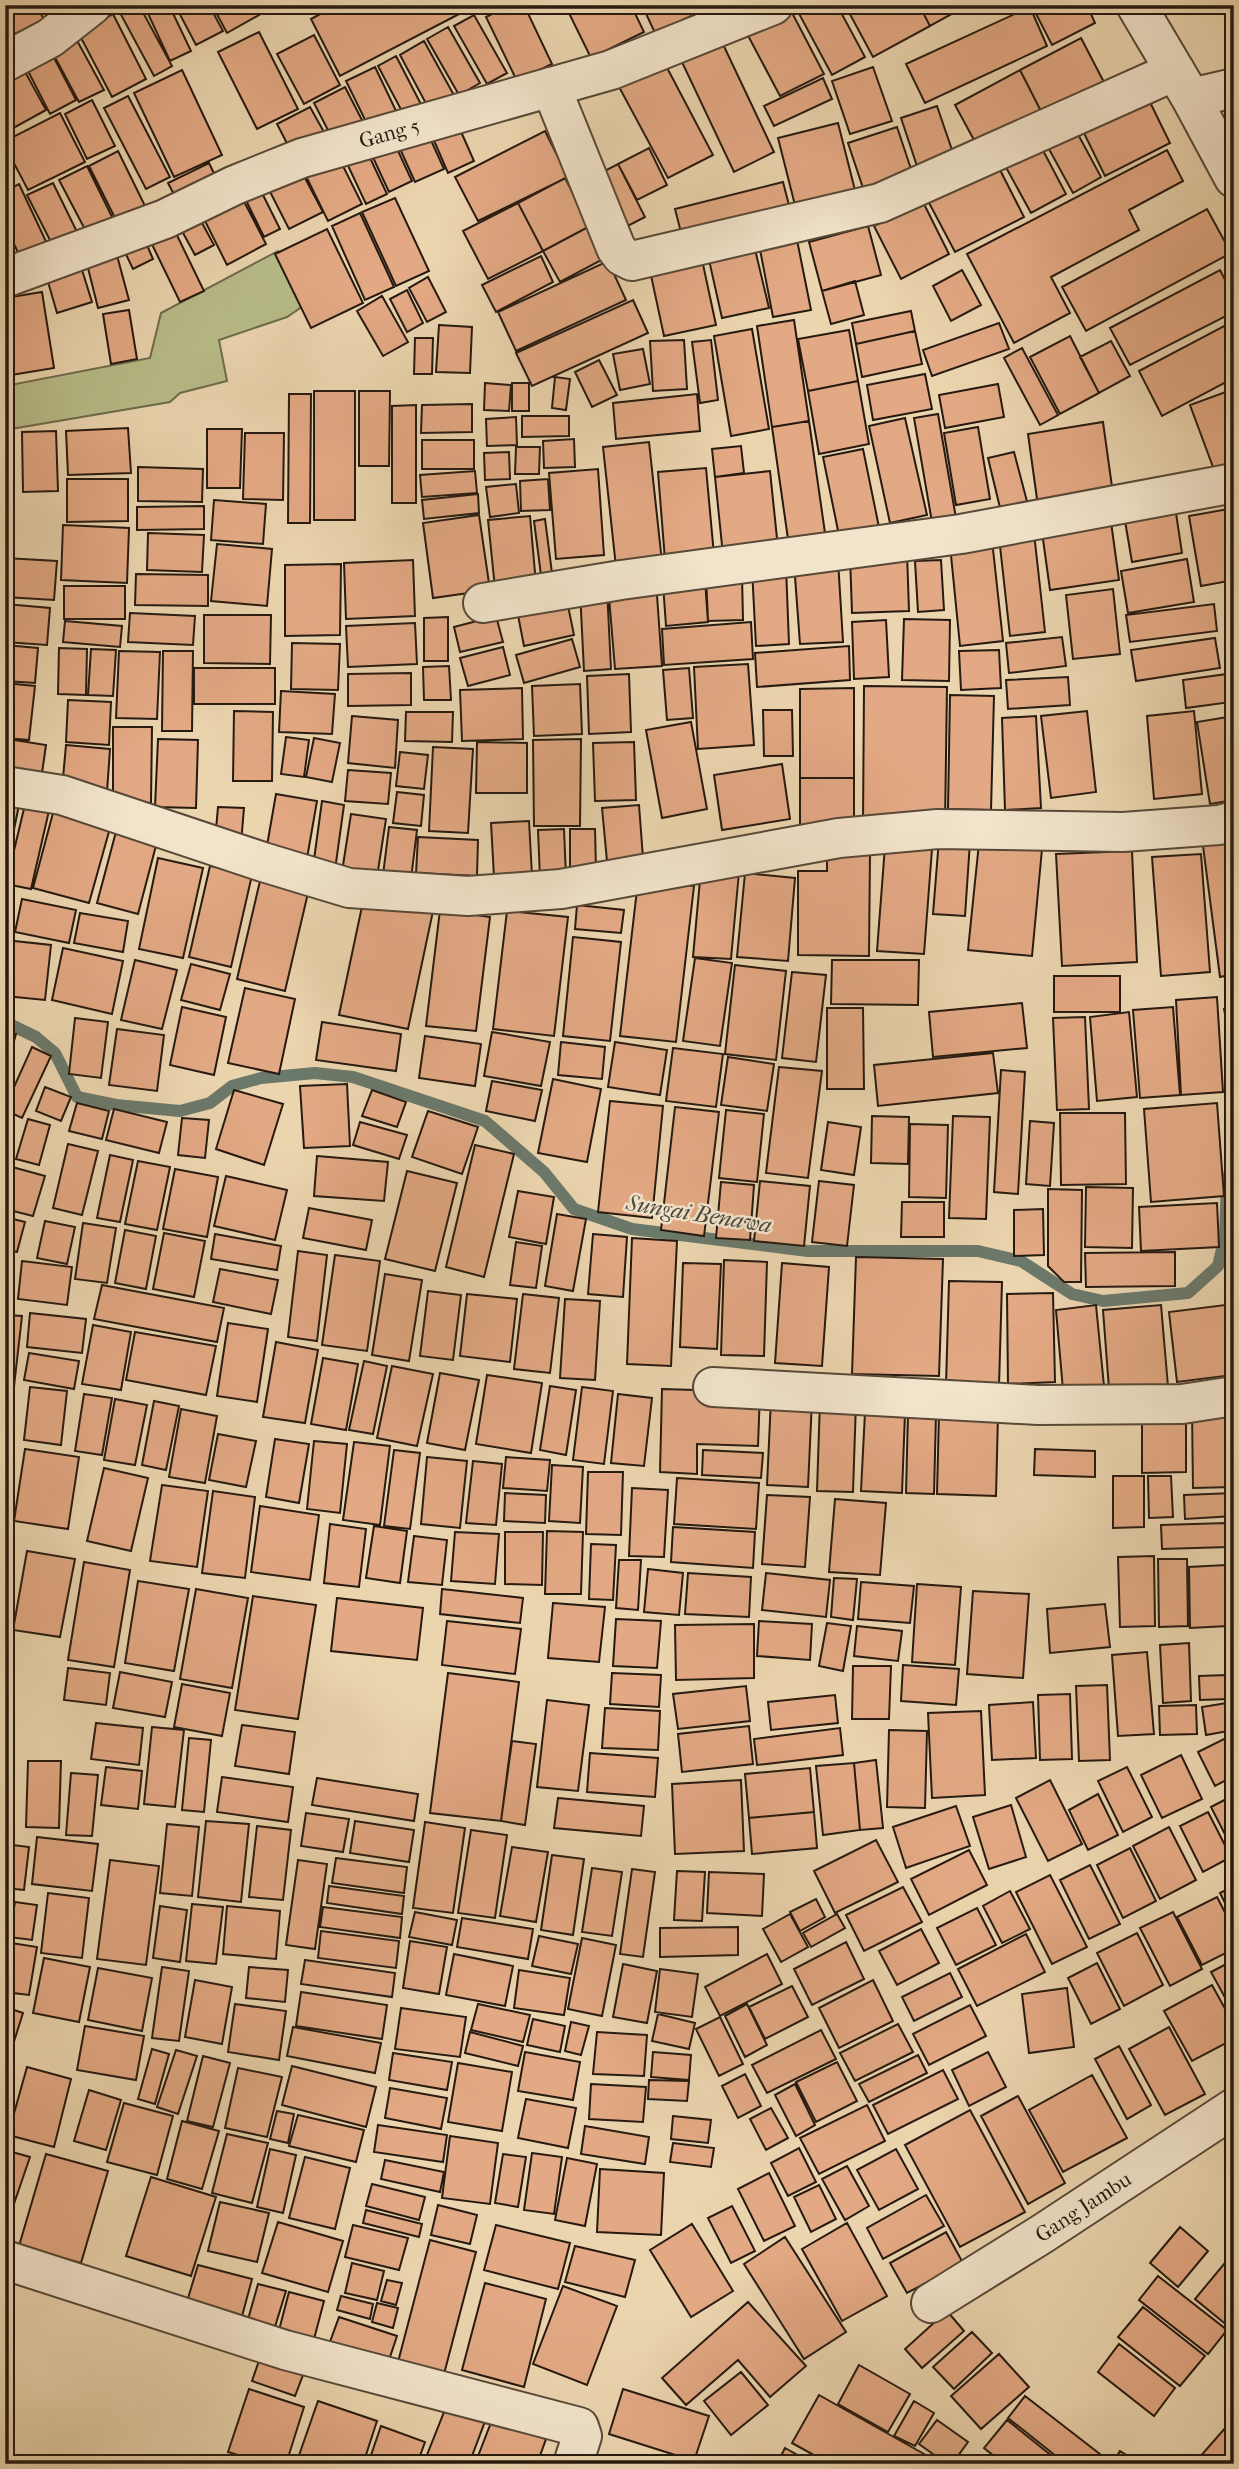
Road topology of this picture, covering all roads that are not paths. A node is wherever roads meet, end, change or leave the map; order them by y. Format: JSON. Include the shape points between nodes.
{"nodes":[{"id":1,"x":92,"y":5,"type":"edge"},
{"id":2,"x":773,"y":5,"type":"edge"},
{"id":3,"x":1136,"y":5,"type":"edge"},
{"id":4,"x":5,"y":62,"type":"edge"},
{"id":5,"x":1183,"y":84,"type":"junction"},
{"id":6,"x":551,"y":87,"type":"junction"},
{"id":7,"x":1234,"y":88,"type":"edge"},
{"id":8,"x":1234,"y":178,"type":"edge"},
{"id":9,"x":10,"y":276,"type":"dead end"},
{"id":10,"x":1234,"y":483,"type":"edge"},
{"id":11,"x":483,"y":603,"type":"dead end"},
{"id":12,"x":5,"y":786,"type":"edge"},
{"id":13,"x":1234,"y":821,"type":"edge"},
{"id":14,"x":713,"y":1387,"type":"dead end"},
{"id":15,"x":1234,"y":1396,"type":"edge"},
{"id":16,"x":1234,"y":2108,"type":"edge"},
{"id":17,"x":5,"y":2260,"type":"edge"},
{"id":18,"x":930,"y":2303,"type":"dead end"},
{"id":19,"x":578,"y":2450,"type":"edge"}],
"edges":[{"from":1,"to":4,"type":"street","via":[[50,38]]},
{"from":2,"to":6,"type":"street","name":"Gang 5","via":[[611,70]]},
{"from":3,"to":5,"type":"street"},
{"from":5,"to":6,"type":"street","via":[[880,203],[632,261],[617,248]]},
{"from":5,"to":7,"type":"street"},
{"from":5,"to":8,"type":"street"},
{"from":6,"to":9,"type":"street","name":"Gang 5","via":[[302,158],[165,219]]},
{"from":10,"to":11,"type":"street","via":[[961,534]]},
{"from":12,"to":13,"type":"street","via":[[62,795],[349,888],[468,897],[573,887],[852,836],[938,829],[1123,832]]},
{"from":14,"to":15,"type":"street","via":[[1038,1405],[1182,1404]]},
{"from":16,"to":18,"type":"street","name":"Gang Jambu"},
{"from":17,"to":19,"type":"street","via":[[295,2353],[579,2427]]}]}
